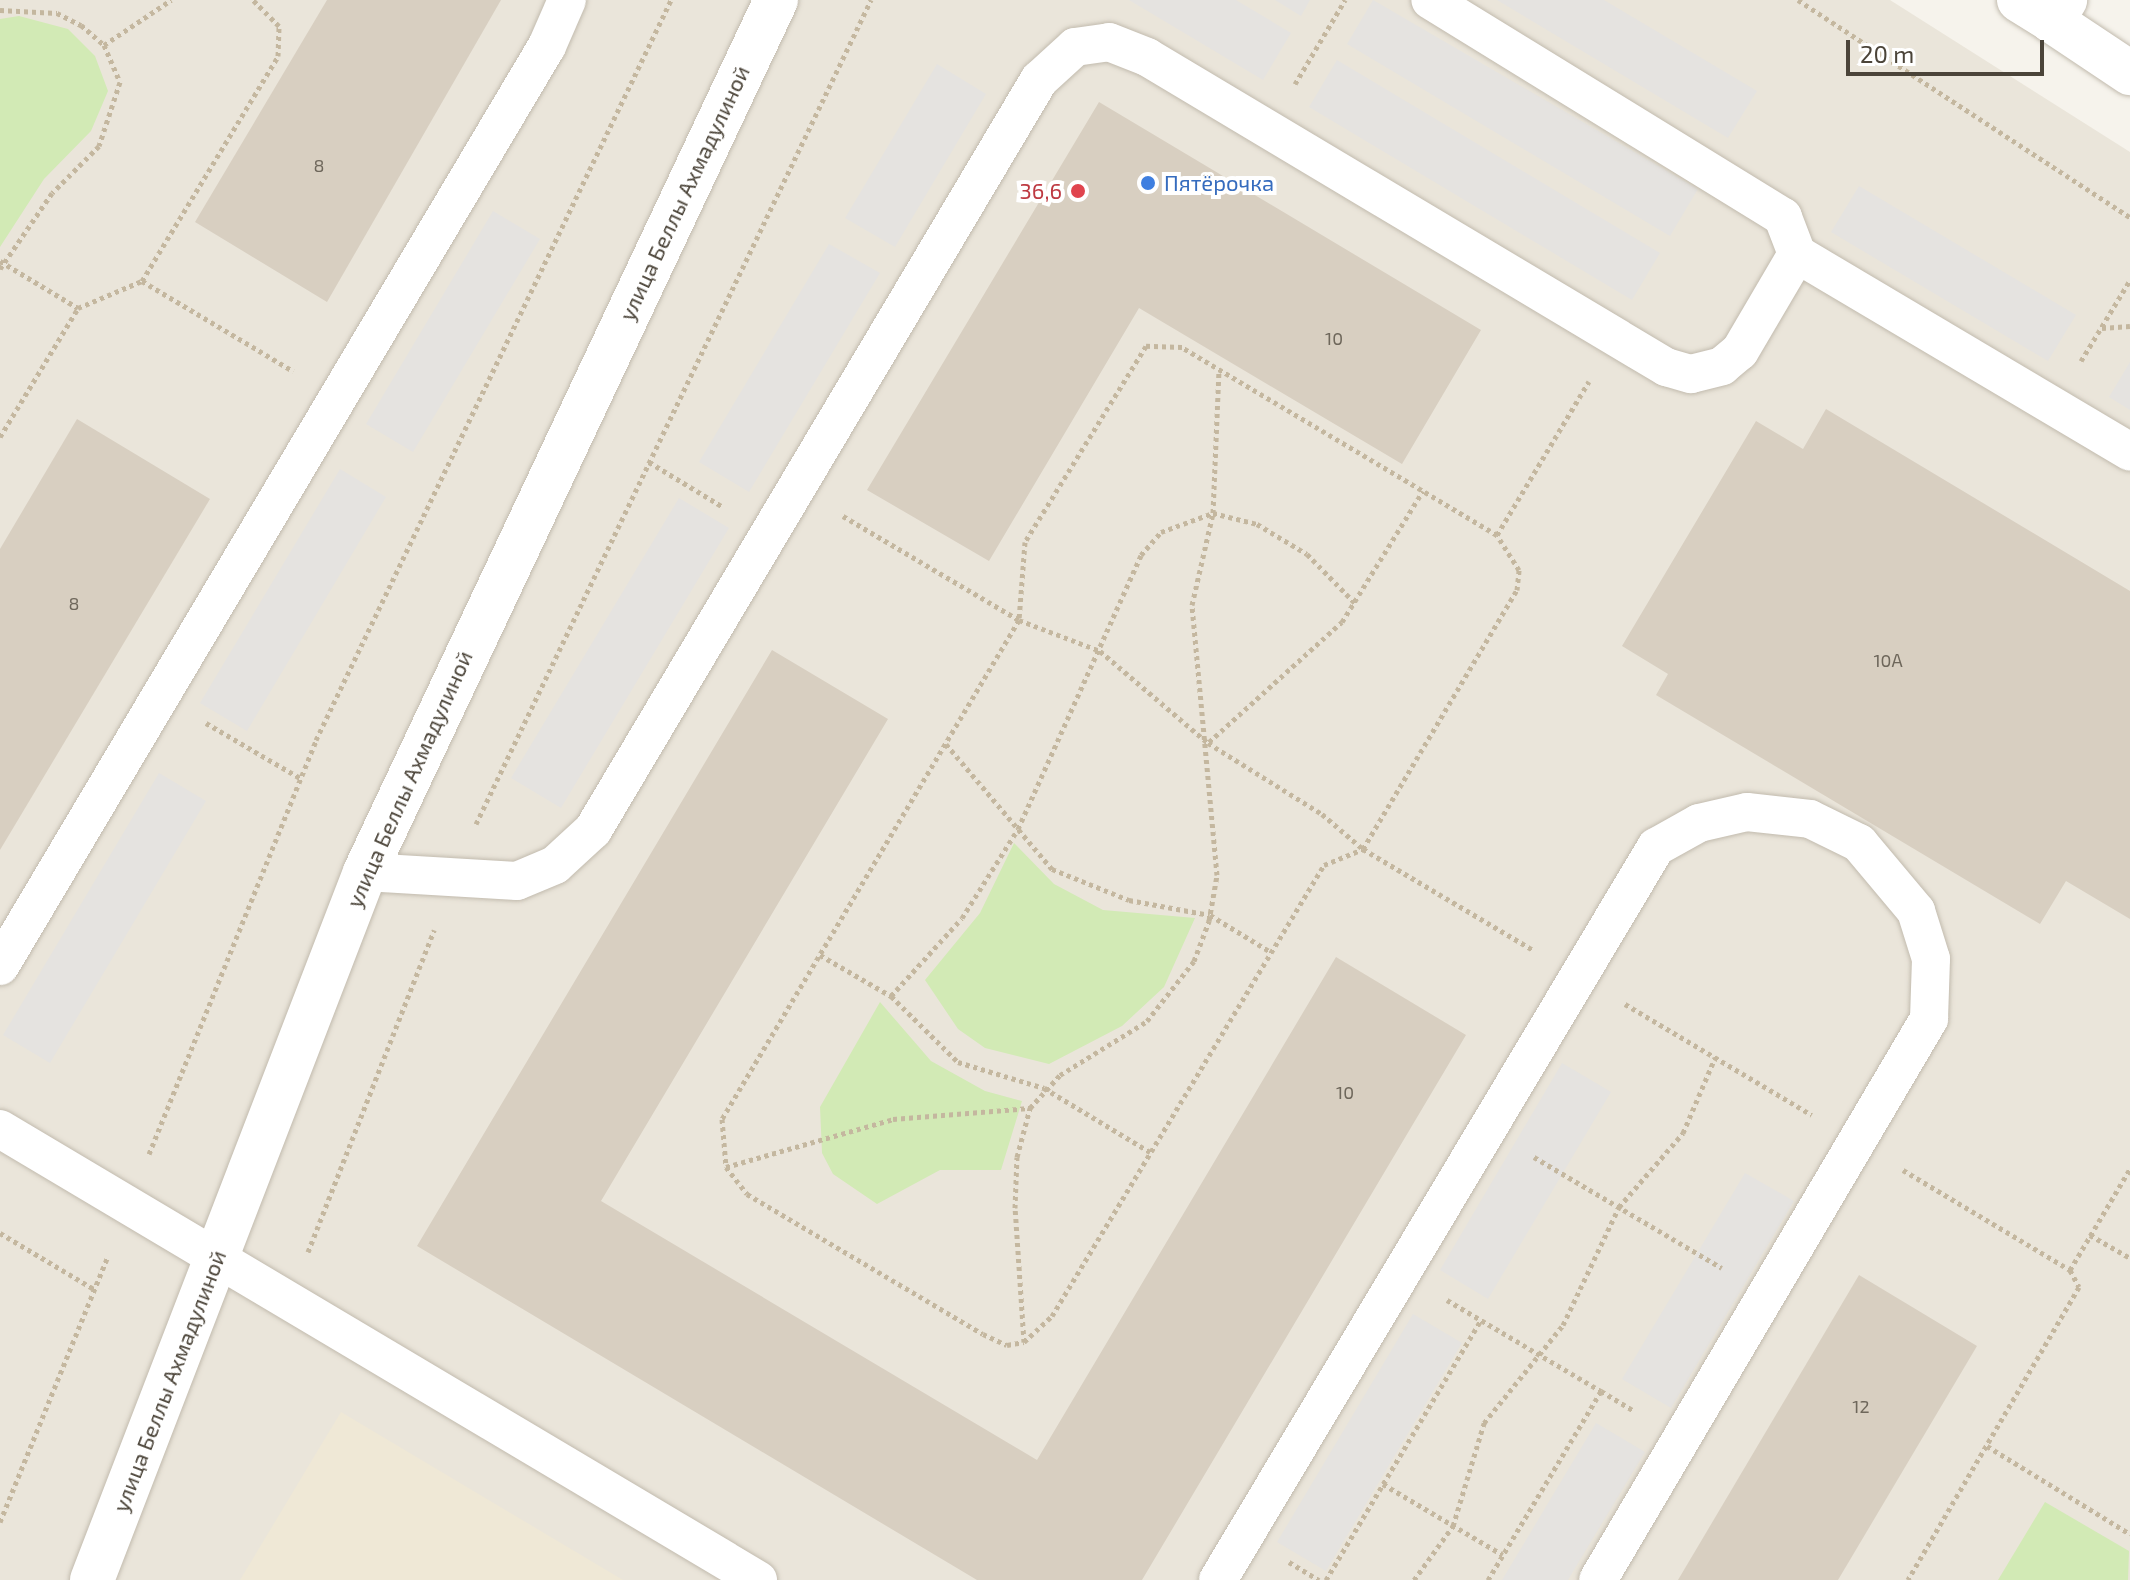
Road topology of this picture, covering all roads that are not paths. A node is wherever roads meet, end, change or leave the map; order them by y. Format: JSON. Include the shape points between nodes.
{"nodes":[{"id":1,"x":567,"y":0,"type":"edge"},
{"id":2,"x":776,"y":0,"type":"edge"},
{"id":3,"x":1430,"y":0,"type":"edge"},
{"id":4,"x":2045,"y":7,"type":"edge"},
{"id":5,"x":2130,"y":73,"type":"edge"},
{"id":6,"x":1797,"y":254,"type":"junction"},
{"id":7,"x":2130,"y":452,"type":"edge"},
{"id":8,"x":365,"y":872,"type":"junction"},
{"id":9,"x":0,"y":966,"type":"edge"},
{"id":10,"x":0,"y":1129,"type":"edge"},
{"id":11,"x":217,"y":1258,"type":"junction"},
{"id":12,"x":92,"y":1580,"type":"edge"},
{"id":13,"x":758,"y":1580,"type":"edge"},
{"id":14,"x":1218,"y":1580,"type":"edge"},
{"id":15,"x":1598,"y":1580,"type":"edge"}],
"edges":[{"from":1,"to":9,"type":"lane","via":[[547,46]]},
{"from":2,"to":8,"type":"street","name":"улица Беллы Ахмадулиной"},
{"from":3,"to":6,"type":"lane","via":[[1761,199],[1783,217]]},
{"from":4,"to":5,"type":"street"},
{"from":6,"to":7,"type":"lane"},
{"from":6,"to":8,"type":"lane","via":[[1740,351],[1722,366],[1691,374],[1666,367],[1147,57],[1109,42],[1075,47],[1039,80],[593,830],[555,865],[517,881]]},
{"from":8,"to":11,"type":"street","name":"улица Беллы Ахмадулиной"},
{"from":10,"to":11,"type":"lane"},
{"from":11,"to":12,"type":"street","name":"улица Беллы Ахмадулиной"},
{"from":11,"to":13,"type":"lane"},
{"from":14,"to":15,"type":"lane","via":[[1656,847],[1699,823],[1747,812],[1810,819],[1859,843],[1916,911],[1931,959],[1929,1019]]}]}
